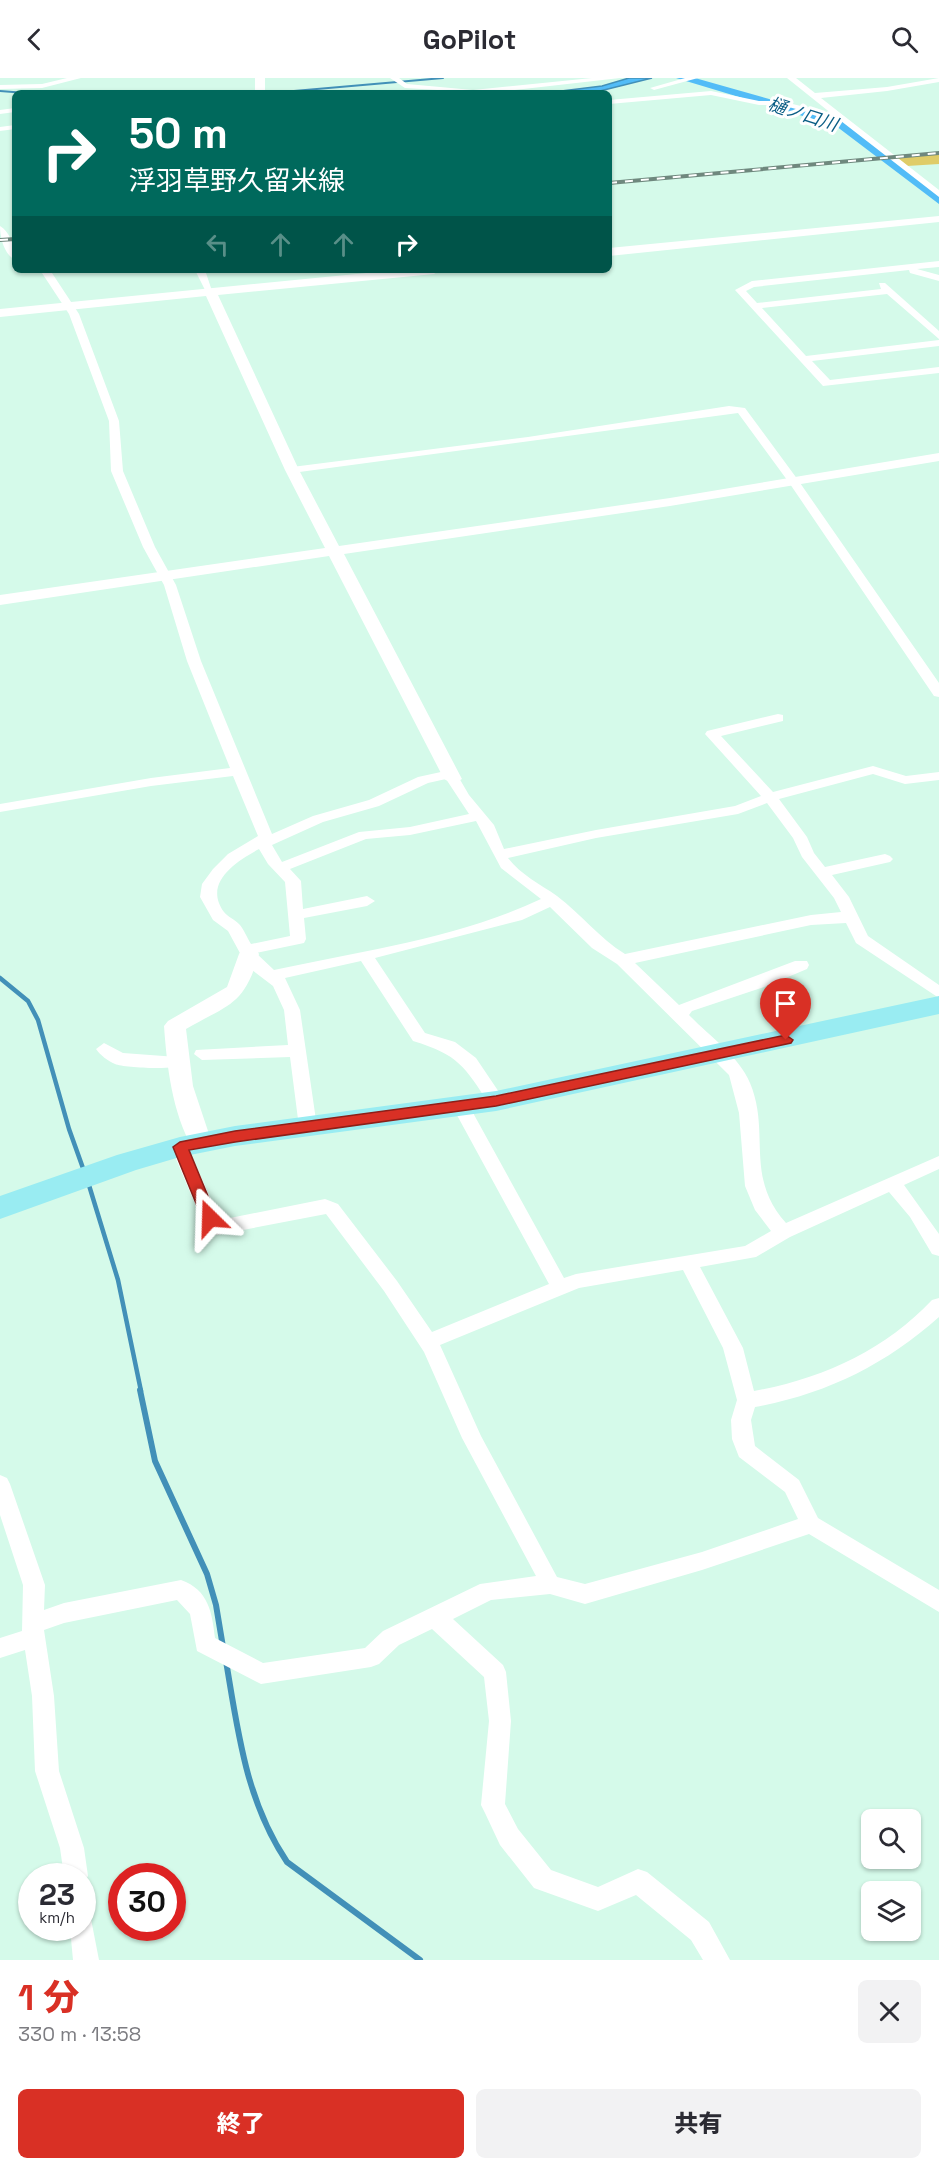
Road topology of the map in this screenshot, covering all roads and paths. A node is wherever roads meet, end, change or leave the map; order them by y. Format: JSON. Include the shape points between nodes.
{"nodes":[{"id":1,"x":76,"y":78,"type":"edge"},
{"id":2,"x":616,"y":78,"type":"edge"},
{"id":3,"x":693,"y":78,"type":"edge"},
{"id":4,"x":791,"y":78,"type":"edge"},
{"id":5,"x":939,"y":80,"type":"edge"},
{"id":6,"x":398,"y":81,"type":"edge"},
{"id":7,"x":0,"y":87,"type":"edge"},
{"id":8,"x":448,"y":90,"type":"edge"},
{"id":9,"x":490,"y":90,"type":"edge"},
{"id":10,"x":612,"y":94,"type":"edge"},
{"id":11,"x":812,"y":96,"type":"junction"},
{"id":12,"x":612,"y":102,"type":"edge"},
{"id":13,"x":840,"y":119,"type":"junction"},
{"id":14,"x":939,"y":194,"type":"edge"},
{"id":15,"x":939,"y":219,"type":"edge"},
{"id":16,"x":0,"y":229,"type":"edge"},
{"id":17,"x":12,"y":251,"type":"edge"},
{"id":18,"x":612,"y":252,"type":"edge"},
{"id":19,"x":939,"y":264,"type":"edge"},
{"id":20,"x":900,"y":268,"type":"junction"},
{"id":21,"x":869,"y":272,"type":"junction"},
{"id":22,"x":47,"y":273,"type":"edge"},
{"id":23,"x":201,"y":273,"type":"edge"},
{"id":24,"x":403,"y":273,"type":"edge"},
{"id":25,"x":939,"y":278,"type":"edge"},
{"id":26,"x":889,"y":291,"type":"junction"},
{"id":27,"x":210,"y":292,"type":"junction"},
{"id":28,"x":69,"y":306,"type":"junction"},
{"id":29,"x":756,"y":306,"type":"junction"},
{"id":30,"x":0,"y":313,"type":"edge"},
{"id":31,"x":939,"y":336,"type":"edge"},
{"id":32,"x":939,"y":343,"type":"edge"},
{"id":33,"x":804,"y":359,"type":"junction"},
{"id":34,"x":939,"y":370,"type":"edge"},
{"id":35,"x":939,"y":457,"type":"edge"},
{"id":36,"x":292,"y":470,"type":"junction"},
{"id":37,"x":794,"y":482,"type":"junction"},
{"id":38,"x":336,"y":550,"type":"junction"},
{"id":39,"x":164,"y":576,"type":"junction"},
{"id":40,"x":0,"y":600,"type":"edge"},
{"id":41,"x":939,"y":693,"type":"edge"},
{"id":42,"x":778,"y":718,"type":"dead end"},
{"id":43,"x":237,"y":771,"type":"junction"},
{"id":44,"x":452,"y":776,"type":"junction"},
{"id":45,"x":939,"y":776,"type":"edge"},
{"id":46,"x":770,"y":797,"type":"junction"},
{"id":47,"x":0,"y":808,"type":"edge"},
{"id":48,"x":479,"y":816,"type":"junction"},
{"id":49,"x":262,"y":841,"type":"junction"},
{"id":50,"x":499,"y":855,"type":"junction"},
{"id":51,"x":885,"y":859,"type":"dead end"},
{"id":52,"x":282,"y":867,"type":"junction"},
{"id":53,"x":824,"y":872,"type":"junction"},
{"id":54,"x":552,"y":900,"type":"junction"},
{"id":55,"x":368,"y":901,"type":"dead end"},
{"id":56,"x":297,"y":915,"type":"junction"},
{"id":57,"x":850,"y":918,"type":"junction"},
{"id":58,"x":248,"y":952,"type":"junction"},
{"id":59,"x":366,"y":956,"type":"junction"},
{"id":60,"x":623,"y":960,"type":"junction"},
{"id":61,"x":801,"y":965,"type":"dead end"},
{"id":62,"x":272,"y":976,"type":"junction"},
{"id":63,"x":939,"y":993,"type":"edge"},
{"id":64,"x":939,"y":1005,"type":"edge"},
{"id":65,"x":680,"y":1015,"type":"junction"},
{"id":66,"x":104,"y":1049,"type":"dead end"},
{"id":67,"x":297,"y":1049,"type":"junction"},
{"id":68,"x":202,"y":1054,"type":"dead end"},
{"id":69,"x":718,"y":1055,"type":"junction"},
{"id":70,"x":177,"y":1064,"type":"junction"},
{"id":71,"x":496,"y":1101,"type":"junction"},
{"id":72,"x":461,"y":1107,"type":"junction"},
{"id":73,"x":308,"y":1127,"type":"junction"},
{"id":74,"x":191,"y":1145,"type":"junction"},
{"id":75,"x":939,"y":1162,"type":"edge"},
{"id":76,"x":893,"y":1184,"type":"junction"},
{"id":77,"x":0,"y":1208,"type":"edge"},
{"id":78,"x":783,"y":1232,"type":"junction"},
{"id":79,"x":939,"y":1249,"type":"edge"},
{"id":80,"x":688,"y":1262,"type":"junction"},
{"id":81,"x":559,"y":1286,"type":"junction"},
{"id":82,"x":939,"y":1305,"type":"edge"},
{"id":83,"x":427,"y":1342,"type":"junction"},
{"id":84,"x":747,"y":1400,"type":"junction"},
{"id":85,"x":0,"y":1484,"type":"edge"},
{"id":86,"x":811,"y":1524,"type":"junction"},
{"id":87,"x":550,"y":1584,"type":"junction"},
{"id":88,"x":939,"y":1602,"type":"edge"},
{"id":89,"x":434,"y":1616,"type":"junction"},
{"id":90,"x":34,"y":1631,"type":"junction"},
{"id":91,"x":0,"y":1648,"type":"edge"},
{"id":92,"x":74,"y":1863,"type":"edge"},
{"id":93,"x":84,"y":1941,"type":"edge"},
{"id":94,"x":86,"y":1960,"type":"edge"},
{"id":95,"x":717,"y":1960,"type":"edge"}],
"edges":[{"from":1,"to":7,"type":"street","via":[[42,86]]},
{"from":2,"to":9,"type":"street"},
{"from":3,"to":10,"type":"street"},
{"from":4,"to":11,"type":"street"},
{"from":5,"to":11,"type":"street","via":[[887,90]]},
{"from":6,"to":8,"type":"street","via":[[405,86]]},
{"from":11,"to":13,"type":"street"},
{"from":12,"to":13,"type":"street","via":[[711,93],[778,103]]},
{"from":13,"to":14,"type":"street"},
{"from":15,"to":18,"type":"street"},
{"from":16,"to":17,"type":"street"},
{"from":19,"to":20,"type":"street"},
{"from":20,"to":21,"type":"street"},
{"from":20,"to":25,"type":"street"},
{"from":21,"to":26,"type":"street"},
{"from":21,"to":29,"type":"street","via":[[743,286],[740,290]]},
{"from":22,"to":28,"type":"street"},
{"from":23,"to":27,"type":"street"},
{"from":24,"to":27,"type":"street"},
{"from":26,"to":29,"type":"street"},
{"from":26,"to":31,"type":"street"},
{"from":27,"to":28,"type":"street"},
{"from":27,"to":36,"type":"street"},
{"from":28,"to":30,"type":"street"},
{"from":28,"to":39,"type":"street","via":[[114,421],[117,471]]},
{"from":29,"to":33,"type":"street"},
{"from":32,"to":33,"type":"street"},
{"from":33,"to":34,"type":"street","via":[[827,384]]},
{"from":35,"to":37,"type":"street"},
{"from":36,"to":37,"type":"street","via":[[735,409],[741,410],[752,423]]},
{"from":36,"to":38,"type":"street"},
{"from":37,"to":38,"type":"street"},
{"from":37,"to":41,"type":"street"},
{"from":38,"to":39,"type":"street"},
{"from":38,"to":44,"type":"street"},
{"from":39,"to":40,"type":"street"},
{"from":39,"to":43,"type":"street"},
{"from":42,"to":46,"type":"street","via":[[712,734]]},
{"from":43,"to":47,"type":"street"},
{"from":43,"to":49,"type":"street","via":[[265,836]]},
{"from":44,"to":48,"type":"street"},
{"from":44,"to":49,"type":"street","via":[[423,780],[374,802]]},
{"from":45,"to":46,"type":"street","via":[[905,780],[873,770]]},
{"from":46,"to":50,"type":"street","via":[[738,810]]},
{"from":46,"to":53,"type":"street","via":[[800,837],[807,854]]},
{"from":48,"to":50,"type":"street","via":[[488,825]]},
{"from":48,"to":52,"type":"street","via":[[423,829],[364,835]]},
{"from":49,"to":52,"type":"street","via":[[273,861]]},
{"from":49,"to":58,"type":"street","via":[[233,857],[218,872],[208,897],[212,908],[234,928]]},
{"from":50,"to":54,"type":"street","via":[[526,883]]},
{"from":51,"to":53,"type":"street"},
{"from":52,"to":56,"type":"street","via":[[293,880]]},
{"from":53,"to":57,"type":"street"},
{"from":54,"to":59,"type":"street","via":[[516,917]]},
{"from":54,"to":60,"type":"street","via":[[598,944]]},
{"from":55,"to":56,"type":"street"},
{"from":56,"to":58,"type":"street","via":[[298,939]]},
{"from":57,"to":60,"type":"street","via":[[801,922]]},
{"from":57,"to":63,"type":"street","via":[[862,939]]},
{"from":58,"to":62,"type":"street","via":[[253,962]]},
{"from":58,"to":70,"type":"street","via":[[234,992],[175,1026]]},
{"from":59,"to":62,"type":"street"},
{"from":59,"to":71,"type":"street","via":[[408,1025],[419,1037],[449,1046],[470,1062]]},
{"from":60,"to":65,"type":"street"},
{"from":61,"to":65,"type":"street","via":[[686,1007]]},
{"from":62,"to":67,"type":"street","via":[[280,983],[292,1010]]},
{"from":64,"to":69,"type":"main road"},
{"from":65,"to":69,"type":"street"},
{"from":66,"to":70,"type":"street","via":[[119,1059]]},
{"from":67,"to":68,"type":"street","via":[[284,1054]]},
{"from":67,"to":73,"type":"street"},
{"from":69,"to":71,"type":"main road"},
{"from":69,"to":78,"type":"street","via":[[745,1087],[754,1187],[770,1218]]},
{"from":70,"to":74,"type":"street","via":[[192,1121]]},
{"from":71,"to":72,"type":"main road"},
{"from":72,"to":73,"type":"main road"},
{"from":72,"to":81,"type":"street"},
{"from":73,"to":74,"type":"main road"},
{"from":74,"to":77,"type":"main road"},
{"from":74,"to":83,"type":"street","via":[[213,1226],[325,1206],[332,1209]]},
{"from":75,"to":76,"type":"street"},
{"from":76,"to":78,"type":"street"},
{"from":76,"to":79,"type":"street"},
{"from":78,"to":80,"type":"street","via":[[749,1252]]},
{"from":80,"to":81,"type":"street"},
{"from":80,"to":84,"type":"street","via":[[733,1348]]},
{"from":81,"to":83,"type":"street"},
{"from":82,"to":84,"type":"street","via":[[877,1356],[838,1378],[782,1395]]},
{"from":83,"to":87,"type":"street","via":[[472,1438]]},
{"from":84,"to":86,"type":"street","via":[[741,1420],[746,1451],[792,1486]]},
{"from":85,"to":90,"type":"street","via":[[34,1585]]},
{"from":86,"to":87,"type":"street","via":[[702,1562],[585,1594]]},
{"from":86,"to":88,"type":"street"},
{"from":87,"to":89,"type":"street","via":[[488,1592]]},
{"from":89,"to":90,"type":"street","via":[[391,1638],[371,1657],[261,1674],[205,1644],[201,1610],[181,1590],[64,1613]]},
{"from":89,"to":95,"type":"street","via":[[495,1672],[500,1721],[493,1805],[509,1838],[543,1879],[598,1899],[638,1881],[700,1931]]},
{"from":90,"to":91,"type":"street"},
{"from":90,"to":92,"type":"street","via":[[47,1771]]},
{"from":93,"to":94,"type":"street"}]}
